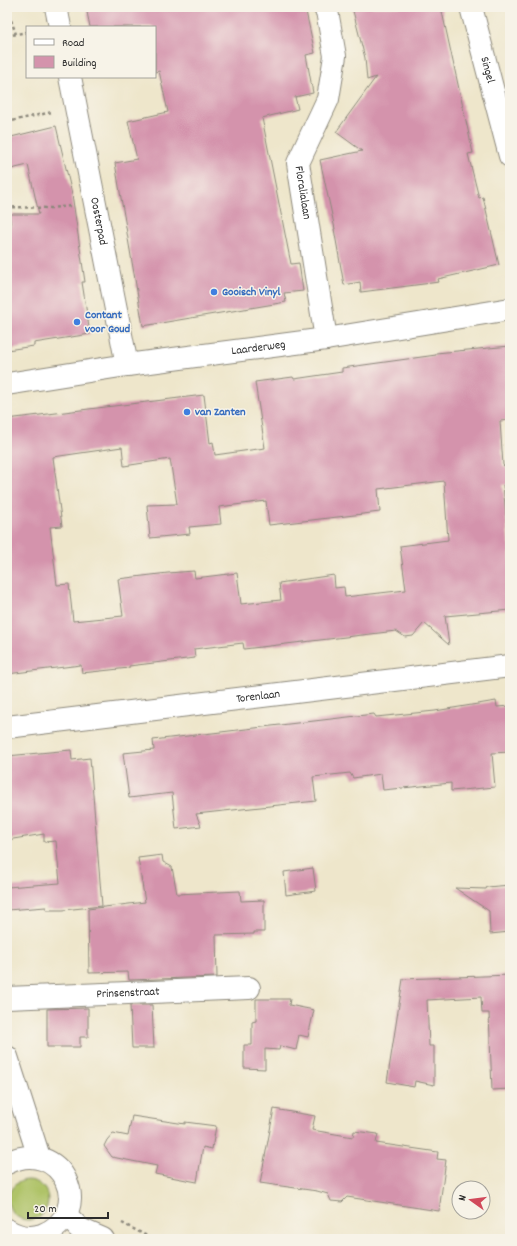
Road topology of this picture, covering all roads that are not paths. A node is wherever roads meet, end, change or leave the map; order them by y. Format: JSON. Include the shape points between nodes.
{"nodes":[{"id":1,"x":56,"y":7,"type":"edge"},
{"id":2,"x":324,"y":7,"type":"edge"},
{"id":3,"x":471,"y":7,"type":"edge"},
{"id":4,"x":60,"y":26,"type":"edge"},
{"id":5,"x":70,"y":78,"type":"edge"},
{"id":6,"x":510,"y":156,"type":"edge"},
{"id":7,"x":510,"y":309,"type":"edge"},
{"id":8,"x":326,"y":339,"type":"junction"},
{"id":9,"x":127,"y":365,"type":"junction"},
{"id":10,"x":7,"y":384,"type":"edge"},
{"id":11,"x":510,"y":666,"type":"edge"},
{"id":12,"x":7,"y":727,"type":"edge"},
{"id":13,"x":249,"y":988,"type":"dead end"},
{"id":14,"x":7,"y":998,"type":"edge"},
{"id":15,"x":7,"y":1057,"type":"edge"},
{"id":16,"x":39,"y":1157,"type":"junction"},
{"id":17,"x":7,"y":1163,"type":"edge"},
{"id":18,"x":66,"y":1215,"type":"junction"},
{"id":19,"x":7,"y":1230,"type":"edge"},
{"id":20,"x":103,"y":1239,"type":"edge"}],
"edges":[{"from":1,"to":4,"type":"street"},
{"from":2,"to":8,"type":"street","name":"Floralialaan","via":[[327,11],[335,56],[328,99],[298,163]]},
{"from":3,"to":6,"type":"street","name":"Singel"},
{"from":5,"to":9,"type":"street","name":"Oosterpad"},
{"from":7,"to":8,"type":"street","name":"Laarderweg"},
{"from":8,"to":9,"type":"street","name":"Laarderweg"},
{"from":9,"to":10,"type":"street","name":"Laarderweg"},
{"from":11,"to":12,"type":"street","name":"Torenlaan"},
{"from":13,"to":14,"type":"street","name":"Prinsenstraat"},
{"from":15,"to":16,"type":"street"},
{"from":16,"to":17,"type":"street","via":[[23,1156]]},
{"from":16,"to":18,"type":"street","via":[[56,1165],[66,1180],[71,1198]]},
{"from":18,"to":19,"type":"street","via":[[53,1230],[35,1237],[15,1235]]},
{"from":18,"to":20,"type":"street","via":[[80,1229]]}]}
